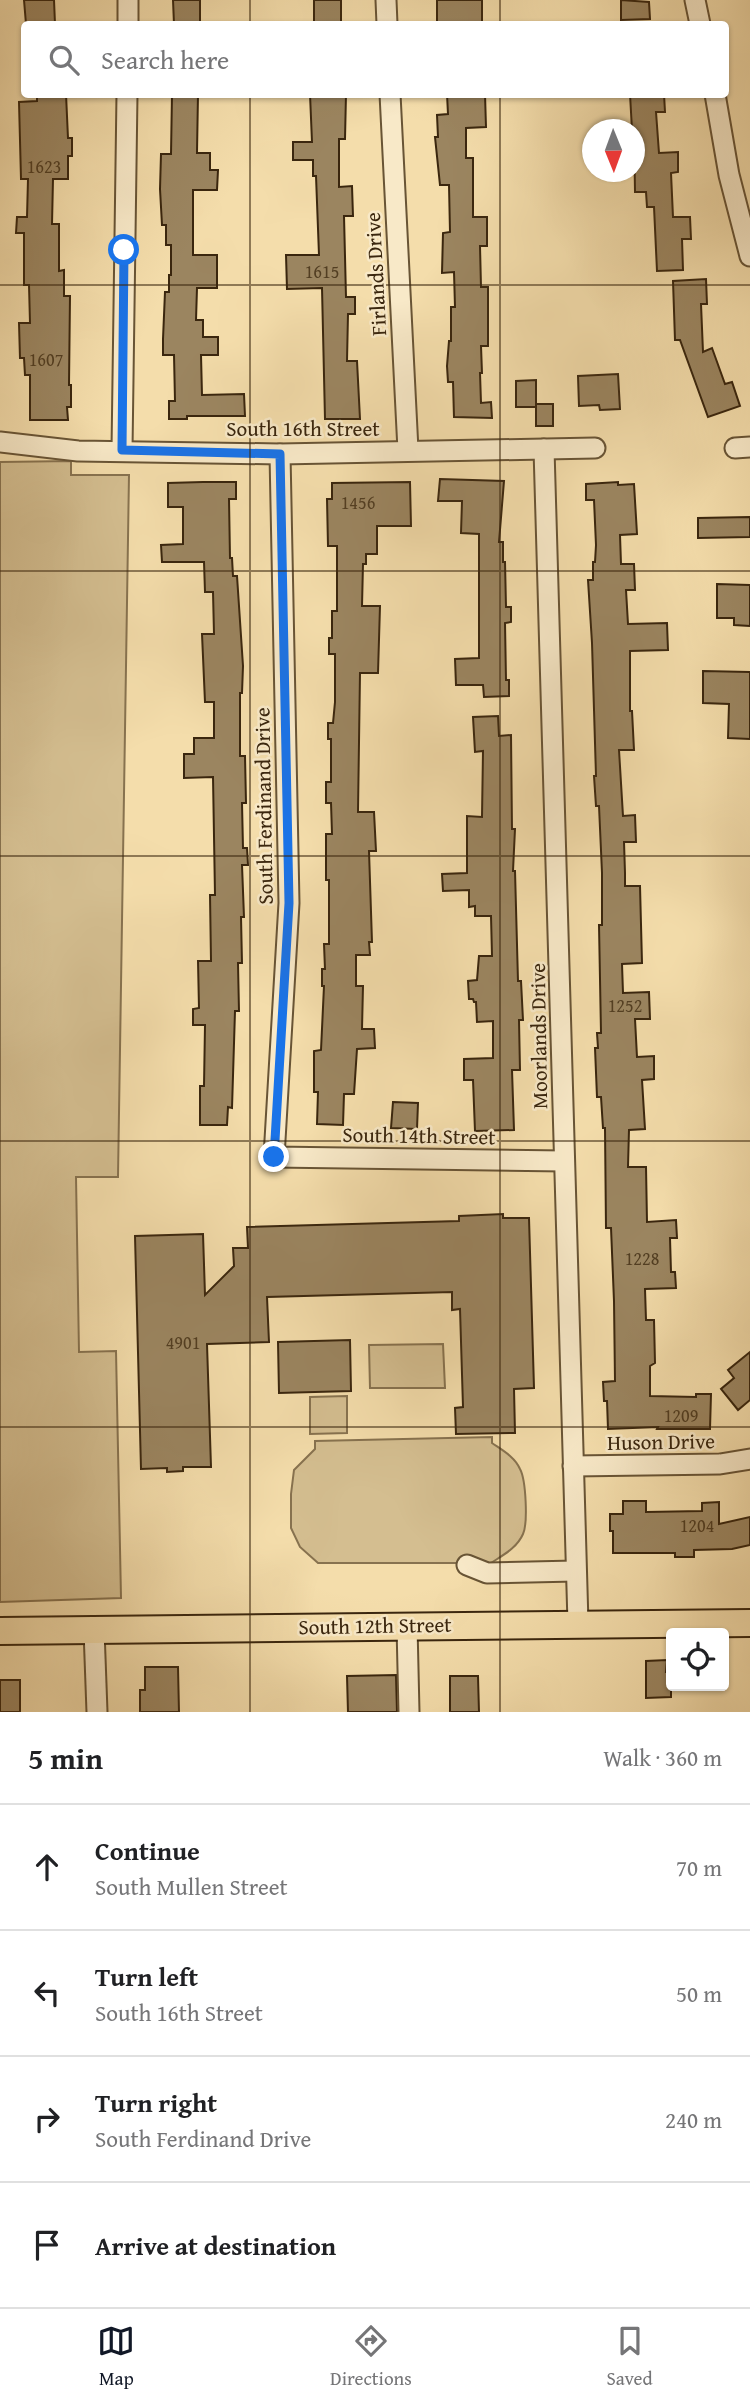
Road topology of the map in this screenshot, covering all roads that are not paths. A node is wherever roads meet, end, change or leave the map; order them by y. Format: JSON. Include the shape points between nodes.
{"nodes":[{"id":1,"x":128,"y":0,"type":"edge"},
{"id":2,"x":386,"y":0,"type":"edge"},
{"id":3,"x":695,"y":0,"type":"edge"},
{"id":4,"x":128,"y":21,"type":"edge"},
{"id":5,"x":387,"y":21,"type":"edge"},
{"id":6,"x":699,"y":21,"type":"edge"},
{"id":7,"x":127,"y":98,"type":"edge"},
{"id":8,"x":390,"y":98,"type":"edge"},
{"id":9,"x":716,"y":98,"type":"edge"},
{"id":10,"x":750,"y":256,"type":"edge"},
{"id":11,"x":6,"y":443,"type":"edge"},
{"id":12,"x":595,"y":448,"type":"dead end"},
{"id":13,"x":544,"y":449,"type":"junction"},
{"id":14,"x":122,"y":450,"type":"junction"},
{"id":15,"x":408,"y":450,"type":"junction"},
{"id":16,"x":280,"y":454,"type":"junction"},
{"id":17,"x":274,"y":1157,"type":"joint"},
{"id":18,"x":564,"y":1161,"type":"junction"},
{"id":19,"x":750,"y":1459,"type":"edge"},
{"id":20,"x":573,"y":1466,"type":"junction"},
{"id":21,"x":467,"y":1565,"type":"dead end"},
{"id":22,"x":575,"y":1571,"type":"junction"},
{"id":23,"x":578,"y":1623,"type":"junction"},
{"id":24,"x":750,"y":1623,"type":"edge"},
{"id":25,"x":408,"y":1626,"type":"junction"},
{"id":26,"x":94,"y":1630,"type":"junction"},
{"id":27,"x":0,"y":1631,"type":"edge"},
{"id":28,"x":97,"y":1712,"type":"edge"},
{"id":29,"x":409,"y":1712,"type":"edge"}],
"edges":[{"from":1,"to":4,"type":"street"},
{"from":2,"to":5,"type":"street"},
{"from":3,"to":6,"type":"street"},
{"from":7,"to":14,"type":"street"},
{"from":8,"to":15,"type":"street","name":"Firlands Drive"},
{"from":9,"to":10,"type":"street"},
{"from":11,"to":14,"type":"street","name":"South 16th Street","via":[[78,451]]},
{"from":12,"to":13,"type":"street","name":"South 16th Street"},
{"from":13,"to":15,"type":"street","name":"South 16th Street"},
{"from":13,"to":18,"type":"street","name":"Moorlands Drive"},
{"from":14,"to":16,"type":"street","name":"South 16th Street"},
{"from":15,"to":16,"type":"street","name":"South 16th Street"},
{"from":16,"to":17,"type":"street","name":"South Ferdinand Drive","via":[[289,903]]},
{"from":17,"to":18,"type":"street","name":"South 14th Street"},
{"from":18,"to":20,"type":"street","name":"Moorlands Drive"},
{"from":19,"to":20,"type":"street","name":"Huson Drive","via":[[720,1464]]},
{"from":20,"to":22,"type":"street","name":"Moorlands Drive"},
{"from":21,"to":22,"type":"street","via":[[487,1573]]},
{"from":22,"to":23,"type":"street","name":"Moorlands Drive"},
{"from":23,"to":24,"type":"main road","name":"South 12th Street"},
{"from":23,"to":25,"type":"main road","name":"South 12th Street"},
{"from":25,"to":26,"type":"main road","name":"South 12th Street"},
{"from":25,"to":29,"type":"street"},
{"from":26,"to":27,"type":"main road","name":"South 12th Street"},
{"from":26,"to":28,"type":"street"}]}
